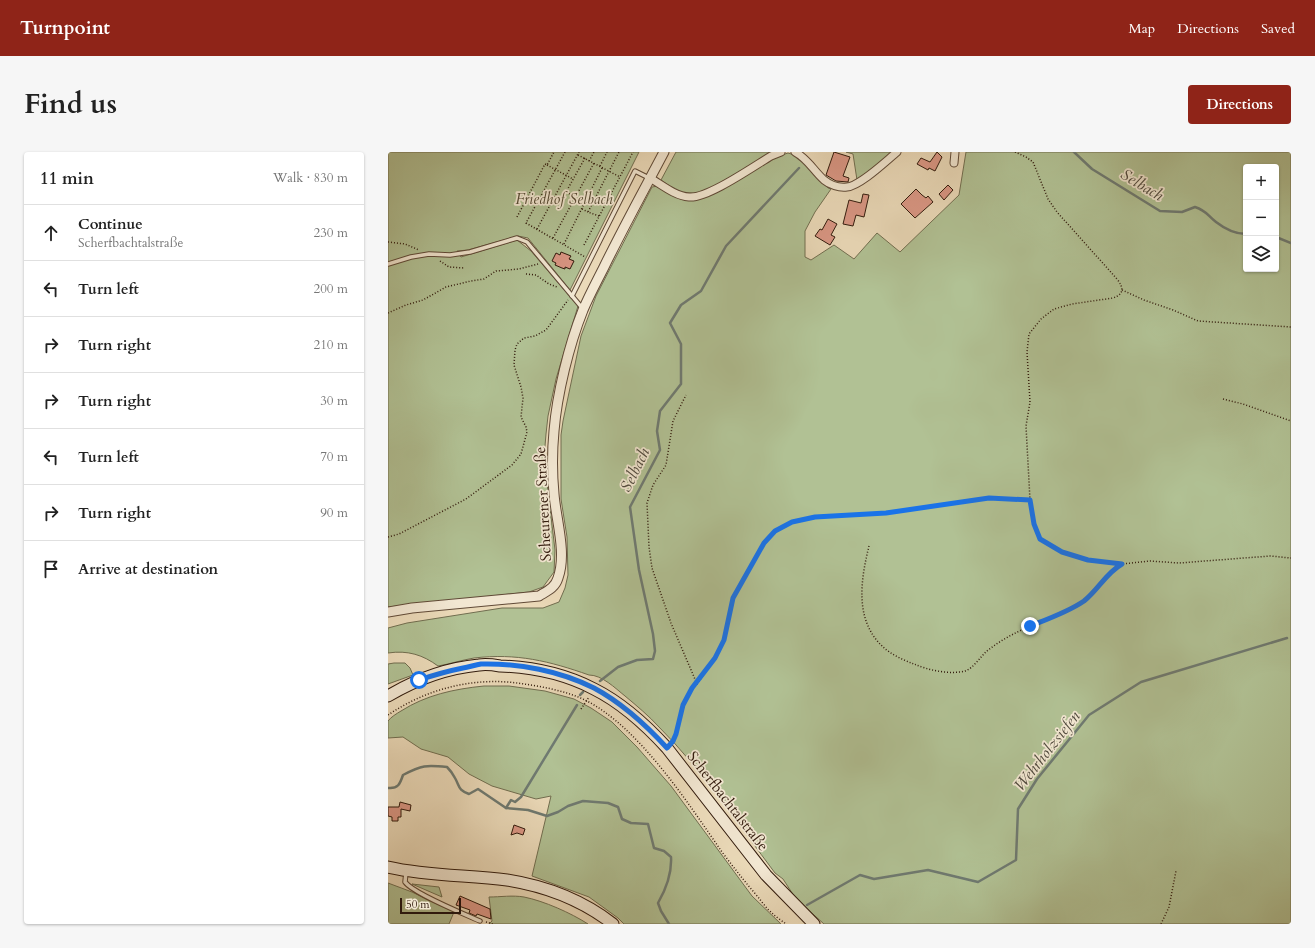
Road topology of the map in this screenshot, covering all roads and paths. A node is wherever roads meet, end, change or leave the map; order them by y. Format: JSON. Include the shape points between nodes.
{"nodes":[{"id":1,"x":554,"y":152,"type":"edge"},
{"id":2,"x":565,"y":152,"type":"edge"},
{"id":3,"x":579,"y":152,"type":"edge"},
{"id":4,"x":594,"y":152,"type":"edge"},
{"id":5,"x":607,"y":152,"type":"edge"},
{"id":6,"x":618,"y":152,"type":"edge"},
{"id":7,"x":633,"y":152,"type":"edge"},
{"id":8,"x":664,"y":152,"type":"edge"},
{"id":9,"x":781,"y":152,"type":"edge"},
{"id":10,"x":795,"y":152,"type":"edge"},
{"id":11,"x":897,"y":152,"type":"edge"},
{"id":12,"x":955,"y":152,"type":"edge"},
{"id":13,"x":1015,"y":152,"type":"edge"},
{"id":14,"x":578,"y":155,"type":"junction"},
{"id":15,"x":585,"y":158,"type":"junction"},
{"id":16,"x":589,"y":161,"type":"junction"},
{"id":17,"x":594,"y":163,"type":"junction"},
{"id":18,"x":954,"y":163,"type":"dead end"},
{"id":19,"x":547,"y":165,"type":"junction"},
{"id":20,"x":601,"y":167,"type":"junction"},
{"id":21,"x":555,"y":170,"type":"junction"},
{"id":22,"x":609,"y":171,"type":"junction"},
{"id":23,"x":566,"y":176,"type":"junction"},
{"id":24,"x":620,"y":177,"type":"junction"},
{"id":25,"x":650,"y":178,"type":"junction"},
{"id":26,"x":573,"y":179,"type":"junction"},
{"id":27,"x":575,"y":197,"type":"junction"},
{"id":28,"x":582,"y":209,"type":"junction"},
{"id":29,"x":588,"y":212,"type":"junction"},
{"id":30,"x":599,"y":216,"type":"junction"},
{"id":31,"x":517,"y":217,"type":"dead end"},
{"id":32,"x":537,"y":230,"type":"junction"},
{"id":33,"x":553,"y":238,"type":"junction"},
{"id":34,"x":564,"y":244,"type":"junction"},
{"id":35,"x":584,"y":245,"type":"dead end"},
{"id":36,"x":590,"y":260,"type":"junction"},
{"id":37,"x":544,"y":263,"type":"junction"},
{"id":38,"x":388,"y":264,"type":"edge"},
{"id":39,"x":526,"y":274,"type":"dead end"},
{"id":40,"x":563,"y":285,"type":"junction"},
{"id":41,"x":1122,"y":290,"type":"junction"},
{"id":42,"x":572,"y":296,"type":"junction"},
{"id":43,"x":583,"y":309,"type":"junction"},
{"id":44,"x":388,"y":313,"type":"edge"},
{"id":45,"x":1291,"y":327,"type":"edge"},
{"id":46,"x":686,"y":395,"type":"dead end"},
{"id":47,"x":1223,"y":399,"type":"dead end"},
{"id":48,"x":1291,"y":421,"type":"edge"},
{"id":49,"x":1030,"y":500,"type":"junction"},
{"id":50,"x":388,"y":537,"type":"edge"},
{"id":51,"x":869,"y":546,"type":"dead end"},
{"id":52,"x":1291,"y":558,"type":"edge"},
{"id":53,"x":1122,"y":564,"type":"junction"},
{"id":54,"x":388,"y":612,"type":"edge"},
{"id":55,"x":696,"y":684,"type":"junction"},
{"id":56,"x":594,"y":688,"type":"junction"},
{"id":57,"x":388,"y":696,"type":"edge"},
{"id":58,"x":587,"y":701,"type":"junction"},
{"id":59,"x":581,"y":710,"type":"dead end"},
{"id":60,"x":388,"y":715,"type":"edge"},
{"id":61,"x":667,"y":748,"type":"junction"},
{"id":62,"x":388,"y":867,"type":"edge"},
{"id":63,"x":407,"y":871,"type":"junction"},
{"id":64,"x":1176,"y":871,"type":"dead end"},
{"id":65,"x":480,"y":920,"type":"joint"},
{"id":66,"x":494,"y":924,"type":"edge"},
{"id":67,"x":613,"y":924,"type":"edge"},
{"id":68,"x":786,"y":924,"type":"edge"},
{"id":69,"x":814,"y":924,"type":"edge"},
{"id":70,"x":1161,"y":924,"type":"edge"}],
"edges":[{"from":1,"to":19,"type":"path"},
{"from":2,"to":21,"type":"path"},
{"from":3,"to":14,"type":"path"},
{"from":4,"to":16,"type":"path"},
{"from":5,"to":20,"type":"path"},
{"from":6,"to":22,"type":"path"},
{"from":7,"to":24,"type":"path"},
{"from":8,"to":25,"type":"street","name":"Scheurener Straße"},
{"from":9,"to":25,"type":"street","via":[[706,193],[690,198],[679,195]]},
{"from":10,"to":11,"type":"street","via":[[804,157],[825,180],[838,187],[848,187],[860,181]]},
{"from":12,"to":18,"type":"street"},
{"from":13,"to":41,"type":"path","via":[[1033,162],[1048,199],[1057,212],[1117,279]]},
{"from":14,"to":15,"type":"path"},
{"from":14,"to":23,"type":"path"},
{"from":15,"to":16,"type":"path"},
{"from":15,"to":26,"type":"path"},
{"from":16,"to":17,"type":"path"},
{"from":17,"to":20,"type":"path"},
{"from":17,"to":27,"type":"path"},
{"from":19,"to":21,"type":"path"},
{"from":19,"to":31,"type":"path","via":[[545,164]]},
{"from":20,"to":22,"type":"path"},
{"from":20,"to":28,"type":"path"},
{"from":21,"to":23,"type":"path"},
{"from":21,"to":32,"type":"path","via":[[526,223]]},
{"from":22,"to":24,"type":"path"},
{"from":22,"to":29,"type":"path"},
{"from":23,"to":26,"type":"path"},
{"from":23,"to":32,"type":"path"},
{"from":24,"to":30,"type":"path"},
{"from":25,"to":36,"type":"lane","via":[[635,171]]},
{"from":25,"to":43,"type":"street","name":"Scheurener Straße"},
{"from":26,"to":27,"type":"path","via":[[566,192]]},
{"from":27,"to":33,"type":"path"},
{"from":28,"to":29,"type":"path"},
{"from":28,"to":34,"type":"path"},
{"from":29,"to":30,"type":"path"},
{"from":30,"to":35,"type":"path"},
{"from":32,"to":33,"type":"path"},
{"from":33,"to":34,"type":"path"},
{"from":34,"to":36,"type":"path"},
{"from":36,"to":42,"type":"lane"},
{"from":37,"to":38,"type":"lane","via":[[527,242],[517,238],[470,252],[450,255],[429,254]]},
{"from":37,"to":40,"type":"lane"},
{"from":37,"to":44,"type":"path","via":[[496,271],[484,279],[446,287],[423,300]]},
{"from":39,"to":40,"type":"path","via":[[558,287]]},
{"from":40,"to":42,"type":"lane"},
{"from":41,"to":45,"type":"path","via":[[1198,321]]},
{"from":41,"to":49,"type":"path","via":[[1113,298],[1054,309],[1041,319],[1030,334],[1027,352],[1030,402],[1026,426]]},
{"from":42,"to":43,"type":"lane"},
{"from":42,"to":50,"type":"path","via":[[546,330],[524,338],[515,350],[514,365],[523,398],[521,417],[527,432],[521,454],[512,465],[466,498],[399,534]]},
{"from":43,"to":54,"type":"street","name":"Scheurener Straße","via":[[564,372],[554,430],[552,460],[561,558],[558,580],[550,590],[539,596]]},
{"from":46,"to":55,"type":"path","via":[[673,421],[666,464],[652,485],[647,503],[652,568]]},
{"from":47,"to":48,"type":"path"},
{"from":49,"to":53,"type":"path","via":[[1034,524],[1040,539],[1062,552],[1088,560]]},
{"from":49,"to":55,"type":"path","via":[[989,498],[886,513],[815,517],[792,522],[775,531],[764,543],[733,598],[724,640],[715,658]]},
{"from":51,"to":53,"type":"path","via":[[861,603],[873,634],[882,647],[902,659],[924,668],[948,672],[966,671],[1005,638],[1074,607],[1085,600]]},
{"from":52,"to":53,"type":"path","via":[[1270,556],[1179,563],[1150,561]]},
{"from":55,"to":61,"type":"path","via":[[683,705],[676,734]]},
{"from":56,"to":57,"type":"main road","name":"Scherfbachtalstraße","via":[[551,672],[480,664],[428,677]]},
{"from":56,"to":58,"type":"path"},
{"from":56,"to":61,"type":"main road","name":"Scherfbachtalstraße","via":[[629,712]]},
{"from":58,"to":59,"type":"path"},
{"from":58,"to":60,"type":"path","via":[[536,685],[479,682],[432,692]]},
{"from":58,"to":68,"type":"path","via":[[613,718],[654,760],[739,875],[772,913]]},
{"from":61,"to":69,"type":"main road","name":"Scherfbachtalstraße","via":[[766,874]]},
{"from":62,"to":63,"type":"main road"},
{"from":63,"to":65,"type":"lane","via":[[406,882],[410,886],[440,903]]},
{"from":63,"to":67,"type":"main road","via":[[507,880],[530,885],[575,901]]},
{"from":64,"to":70,"type":"path","via":[[1169,907]]},
{"from":65,"to":66,"type":"path"}]}
